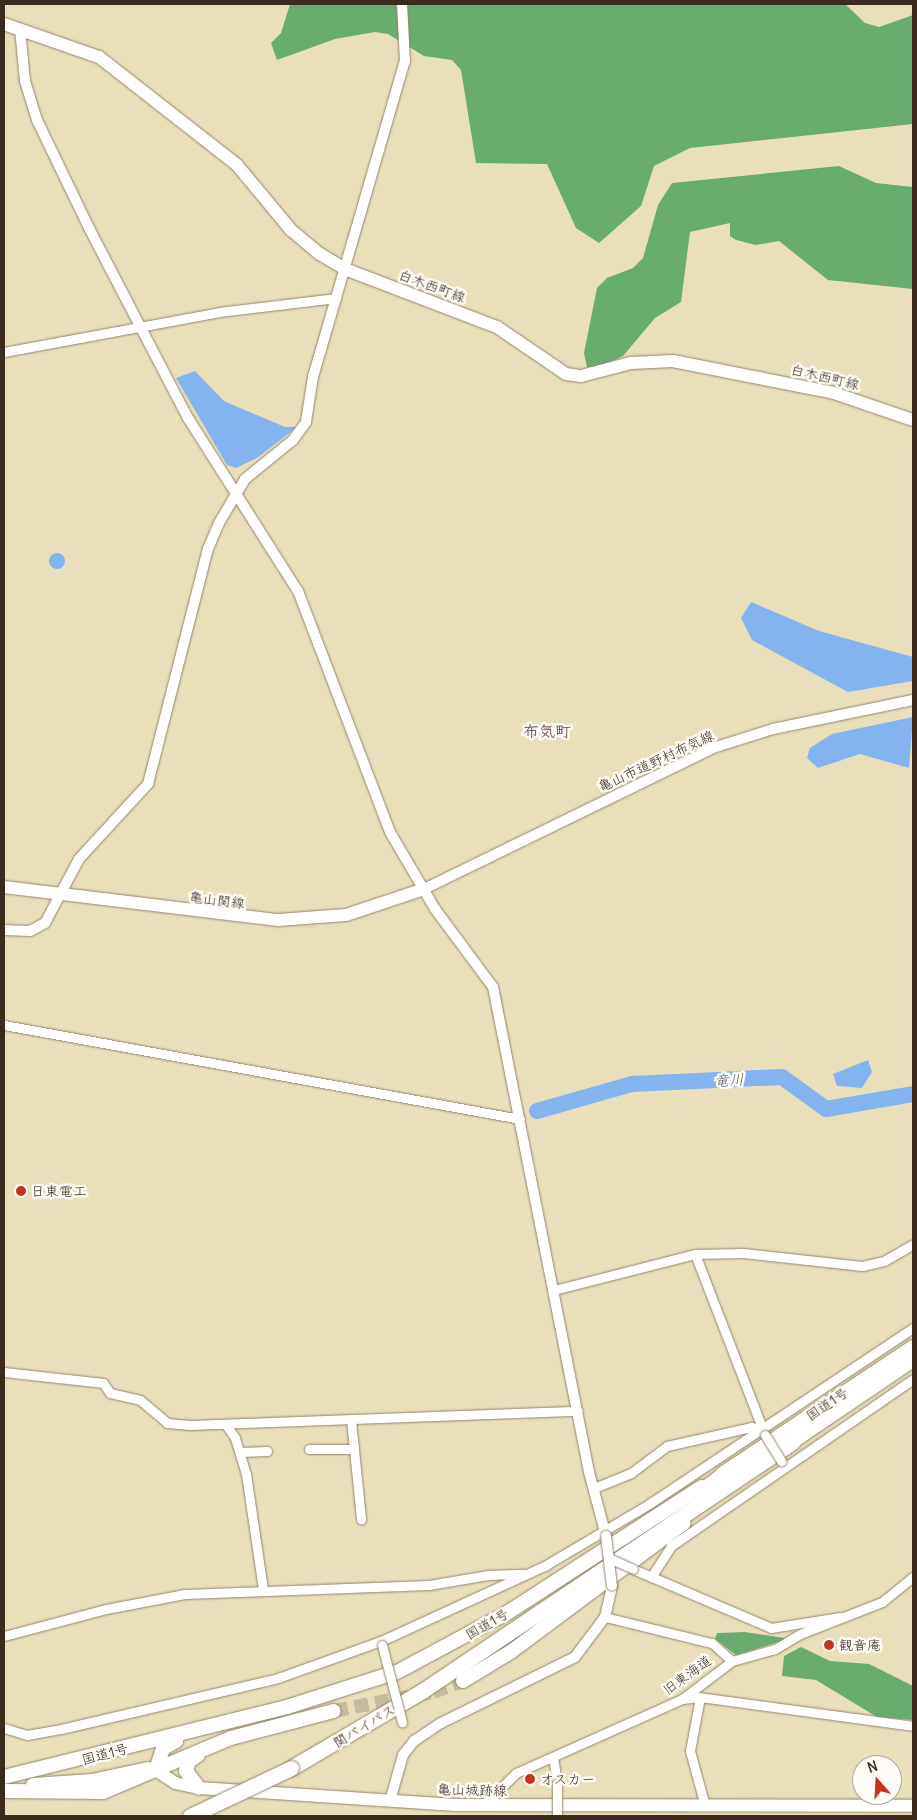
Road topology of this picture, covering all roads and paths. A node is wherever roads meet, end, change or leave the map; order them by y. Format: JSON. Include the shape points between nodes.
{"nodes":[{"id":1,"x":402,"y":4,"type":"edge"},
{"id":2,"x":4,"y":24,"type":"edge"},
{"id":3,"x":20,"y":29,"type":"junction"},
{"id":4,"x":345,"y":269,"type":"junction"},
{"id":5,"x":336,"y":298,"type":"junction"},
{"id":6,"x":144,"y":329,"type":"junction"},
{"id":7,"x":4,"y":352,"type":"edge"},
{"id":8,"x":913,"y":420,"type":"edge"},
{"id":9,"x":235,"y":492,"type":"junction"},
{"id":10,"x":913,"y":700,"type":"edge"},
{"id":11,"x":4,"y":887,"type":"edge"},
{"id":12,"x":424,"y":889,"type":"junction"},
{"id":13,"x":62,"y":893,"type":"junction"},
{"id":14,"x":4,"y":930,"type":"edge"},
{"id":15,"x":4,"y":1025,"type":"edge"},
{"id":16,"x":520,"y":1119,"type":"junction"},
{"id":17,"x":913,"y":1244,"type":"edge"},
{"id":18,"x":695,"y":1254,"type":"junction"},
{"id":19,"x":554,"y":1290,"type":"junction"},
{"id":20,"x":913,"y":1328,"type":"edge"},
{"id":21,"x":913,"y":1347,"type":"edge"},
{"id":22,"x":913,"y":1360,"type":"edge"},
{"id":23,"x":4,"y":1372,"type":"edge"},
{"id":24,"x":913,"y":1379,"type":"edge"},
{"id":25,"x":578,"y":1411,"type":"junction"},
{"id":26,"x":351,"y":1420,"type":"junction"},
{"id":27,"x":226,"y":1425,"type":"junction"},
{"id":28,"x":763,"y":1432,"type":"junction"},
{"id":29,"x":792,"y":1442,"type":"junction"},
{"id":30,"x":309,"y":1449,"type":"dead end"},
{"id":31,"x":354,"y":1449,"type":"junction"},
{"id":32,"x":267,"y":1451,"type":"dead end"},
{"id":33,"x":240,"y":1452,"type":"junction"},
{"id":34,"x":782,"y":1463,"type":"junction"},
{"id":35,"x":731,"y":1468,"type":"junction"},
{"id":36,"x":594,"y":1488,"type":"junction"},
{"id":37,"x":361,"y":1519,"type":"dead end"},
{"id":38,"x":605,"y":1532,"type":"junction"},
{"id":39,"x":611,"y":1559,"type":"junction"},
{"id":40,"x":523,"y":1574,"type":"junction"},
{"id":41,"x":651,"y":1577,"type":"junction"},
{"id":42,"x":913,"y":1577,"type":"edge"},
{"id":43,"x":263,"y":1589,"type":"junction"},
{"id":44,"x":605,"y":1617,"type":"junction"},
{"id":45,"x":845,"y":1617,"type":"junction"},
{"id":46,"x":529,"y":1619,"type":"junction"},
{"id":47,"x":4,"y":1636,"type":"edge"},
{"id":48,"x":381,"y":1643,"type":"junction"},
{"id":49,"x":732,"y":1661,"type":"junction"},
{"id":50,"x":463,"y":1681,"type":"tunnel mouth"},
{"id":51,"x":700,"y":1697,"type":"junction"},
{"id":52,"x":682,"y":1699,"type":"junction"},
{"id":53,"x":287,"y":1707,"type":"junction"},
{"id":54,"x":334,"y":1711,"type":"tunnel mouth"},
{"id":55,"x":402,"y":1722,"type":"dead end"},
{"id":56,"x":913,"y":1726,"type":"edge"},
{"id":57,"x":4,"y":1728,"type":"edge"},
{"id":58,"x":256,"y":1729,"type":"junction"},
{"id":59,"x":553,"y":1757,"type":"junction"},
{"id":60,"x":156,"y":1770,"type":"junction"},
{"id":61,"x":4,"y":1777,"type":"edge"},
{"id":62,"x":4,"y":1785,"type":"edge"},
{"id":63,"x":199,"y":1788,"type":"junction"},
{"id":64,"x":4,"y":1791,"type":"edge"},
{"id":65,"x":390,"y":1801,"type":"junction"},
{"id":66,"x":483,"y":1806,"type":"junction"},
{"id":67,"x":705,"y":1806,"type":"junction"},
{"id":68,"x":913,"y":1806,"type":"edge"},
{"id":69,"x":190,"y":1816,"type":"edge"},
{"id":70,"x":558,"y":1816,"type":"edge"}],
"edges":[{"from":1,"to":4,"type":"street","via":[[405,61]]},
{"from":2,"to":3,"type":"main road","name":"白木西町線"},
{"from":3,"to":4,"type":"main road","name":"白木西町線","via":[[99,57],[238,165],[291,230]]},
{"from":3,"to":6,"type":"street","via":[[25,81],[36,120]]},
{"from":4,"to":5,"type":"street"},
{"from":4,"to":8,"type":"main road","name":"白木西町線","via":[[476,317],[515,336],[573,376],[631,363],[673,361],[834,393]]},
{"from":5,"to":6,"type":"street","via":[[219,312]]},
{"from":5,"to":9,"type":"street","via":[[303,429]]},
{"from":6,"to":7,"type":"street"},
{"from":6,"to":9,"type":"street","via":[[188,418]]},
{"from":9,"to":12,"type":"street","via":[[298,591],[390,832]]},
{"from":9,"to":13,"type":"street","via":[[208,549],[148,784],[79,858]]},
{"from":10,"to":12,"type":"street","name":"亀山市道野村布気線","via":[[773,729],[713,748]]},
{"from":11,"to":13,"type":"main road","name":"亀山関線"},
{"from":12,"to":13,"type":"main road","name":"亀山関線","via":[[377,907],[299,920],[241,918]]},
{"from":12,"to":16,"type":"street","via":[[494,987]]},
{"from":13,"to":14,"type":"street","via":[[38,927],[20,933]]},
{"from":15,"to":16,"type":"street"},
{"from":16,"to":19,"type":"street"},
{"from":17,"to":18,"type":"street","via":[[884,1261],[862,1266],[743,1252]]},
{"from":18,"to":19,"type":"street"},
{"from":18,"to":28,"type":"street"},
{"from":19,"to":25,"type":"street"},
{"from":20,"to":28,"type":"street"},
{"from":21,"to":35,"type":"highway","name":"国道1号"},
{"from":22,"to":29,"type":"highway","name":"国道1号"},
{"from":23,"to":27,"type":"street","via":[[103,1383],[110,1393],[140,1400],[167,1423]]},
{"from":24,"to":34,"type":"street"},
{"from":25,"to":26,"type":"street"},
{"from":25,"to":36,"type":"street"},
{"from":26,"to":27,"type":"street"},
{"from":26,"to":31,"type":"street"},
{"from":27,"to":33,"type":"street"},
{"from":28,"to":34,"type":"street","bridge":true},
{"from":28,"to":36,"type":"street","via":[[751,1427],[667,1446],[631,1474]]},
{"from":28,"to":38,"type":"street"},
{"from":29,"to":46,"type":"highway"},
{"from":29,"to":50,"type":"highway","name":"国道1号","via":[[512,1651]]},
{"from":30,"to":31,"type":"street"},
{"from":31,"to":37,"type":"street"},
{"from":32,"to":33,"type":"street"},
{"from":33,"to":43,"type":"street"},
{"from":34,"to":41,"type":"street","via":[[671,1546]]},
{"from":35,"to":46,"type":"highway"},
{"from":35,"to":53,"type":"highway","name":"国道1号","via":[[438,1652],[374,1681]]},
{"from":36,"to":38,"type":"street"},
{"from":38,"to":39,"type":"street","bridge":true},
{"from":38,"to":40,"type":"street"},
{"from":39,"to":41,"type":"street","bridge":true},
{"from":39,"to":44,"type":"street","bridge":true,"via":[[612,1586]]},
{"from":40,"to":43,"type":"street","via":[[488,1575],[429,1585]]},
{"from":40,"to":48,"type":"street"},
{"from":41,"to":45,"type":"street","via":[[772,1628]]},
{"from":42,"to":45,"type":"street","name":"旧東海道","via":[[882,1602]]},
{"from":43,"to":47,"type":"street","via":[[185,1594]]},
{"from":44,"to":49,"type":"street","via":[[712,1643]]},
{"from":44,"to":65,"type":"street","via":[[585,1646],[562,1666],[441,1723],[414,1741],[400,1763]]},
{"from":45,"to":49,"type":"street","name":"旧東海道","via":[[775,1649]]},
{"from":46,"to":69,"type":"highway","name":"関バイパス","bridge":true,"via":[[385,1714],[291,1768]]},
{"from":48,"to":55,"type":"street","bridge":true},
{"from":48,"to":57,"type":"street","via":[[278,1678],[61,1729],[28,1735]]},
{"from":49,"to":52,"type":"street","name":"旧東海道"},
{"from":51,"to":52,"type":"street"},
{"from":51,"to":56,"type":"street"},
{"from":51,"to":67,"type":"street","via":[[690,1751]]},
{"from":52,"to":59,"type":"street","name":"旧東海道"},
{"from":53,"to":60,"type":"highway","via":[[165,1745]]},
{"from":53,"to":61,"type":"highway","name":"国道1号"},
{"from":54,"to":58,"type":"highway"},
{"from":58,"to":60,"type":"highway"},
{"from":58,"to":63,"type":"highway","via":[[189,1761],[187,1777]]},
{"from":59,"to":66,"type":"street","name":"旧東海道","via":[[516,1773]]},
{"from":59,"to":70,"type":"street","bridge":true},
{"from":60,"to":62,"type":"highway","via":[[144,1768],[78,1783]]},
{"from":60,"to":63,"type":"main road","name":"亀山城跡線","via":[[175,1784]]},
{"from":60,"to":64,"type":"highway","via":[[89,1794]]},
{"from":63,"to":65,"type":"main road","name":"亀山城跡線"},
{"from":65,"to":66,"type":"main road","name":"亀山城跡線"},
{"from":66,"to":67,"type":"main road","name":"亀山城跡線"},
{"from":67,"to":68,"type":"main road","name":"亀山城跡線"}]}
